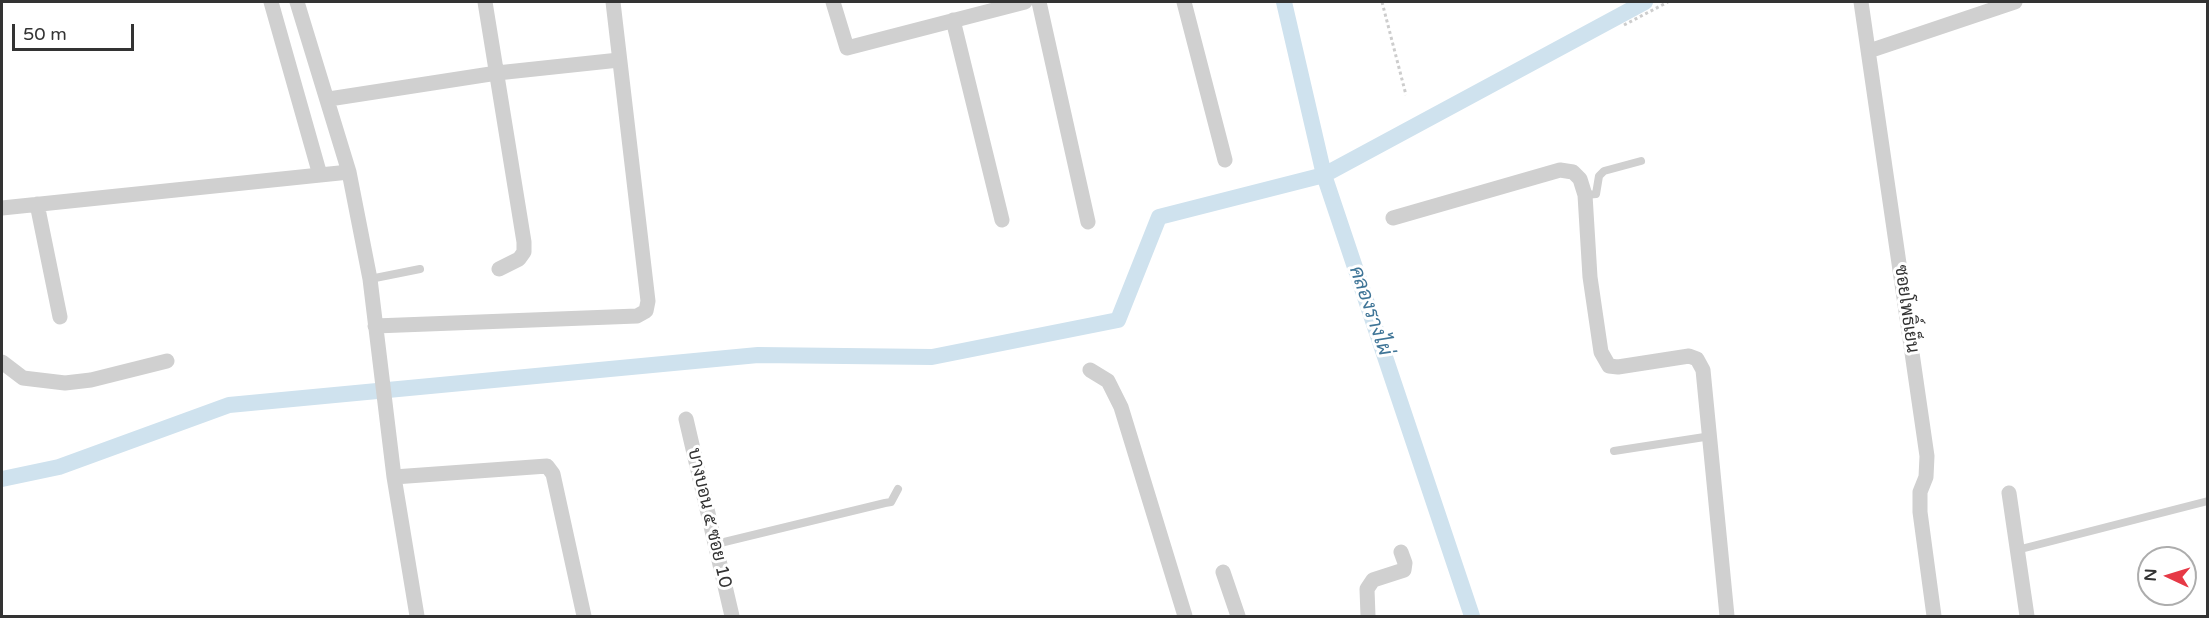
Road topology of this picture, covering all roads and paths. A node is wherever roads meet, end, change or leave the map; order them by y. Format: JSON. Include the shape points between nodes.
{"nodes":[{"id":1,"x":271,"y":2,"type":"edge"},
{"id":2,"x":297,"y":2,"type":"edge"},
{"id":3,"x":485,"y":2,"type":"edge"},
{"id":4,"x":613,"y":2,"type":"edge"},
{"id":5,"x":833,"y":2,"type":"edge"},
{"id":6,"x":1025,"y":2,"type":"edge"},
{"id":7,"x":1040,"y":2,"type":"edge"},
{"id":8,"x":1184,"y":2,"type":"edge"},
{"id":9,"x":1382,"y":2,"type":"edge"},
{"id":10,"x":1668,"y":2,"type":"edge"},
{"id":11,"x":1861,"y":2,"type":"edge"},
{"id":12,"x":2015,"y":2,"type":"edge"},
{"id":13,"x":952,"y":20,"type":"junction"},
{"id":14,"x":1624,"y":25,"type":"dead end"},
{"id":15,"x":1869,"y":51,"type":"junction"},
{"id":16,"x":619,"y":60,"type":"junction"},
{"id":17,"x":497,"y":73,"type":"junction"},
{"id":18,"x":1406,"y":95,"type":"dead end"},
{"id":19,"x":329,"y":99,"type":"junction"},
{"id":20,"x":1225,"y":160,"type":"dead end"},
{"id":21,"x":1641,"y":161,"type":"dead end"},
{"id":22,"x":349,"y":172,"type":"junction"},
{"id":23,"x":320,"y":175,"type":"junction"},
{"id":24,"x":1585,"y":195,"type":"junction"},
{"id":25,"x":37,"y":204,"type":"junction"},
{"id":26,"x":2,"y":208,"type":"edge"},
{"id":27,"x":1393,"y":218,"type":"dead end"},
{"id":28,"x":1002,"y":220,"type":"dead end"},
{"id":29,"x":1088,"y":222,"type":"dead end"},
{"id":30,"x":420,"y":269,"type":"dead end"},
{"id":31,"x":499,"y":269,"type":"dead end"},
{"id":32,"x":370,"y":279,"type":"junction"},
{"id":33,"x":60,"y":317,"type":"dead end"},
{"id":34,"x":375,"y":326,"type":"junction"},
{"id":35,"x":167,"y":361,"type":"dead end"},
{"id":36,"x":2,"y":363,"type":"edge"},
{"id":37,"x":1090,"y":370,"type":"dead end"},
{"id":38,"x":686,"y":419,"type":"dead end"},
{"id":39,"x":1711,"y":436,"type":"junction"},
{"id":40,"x":1614,"y":450,"type":"dead end"},
{"id":41,"x":394,"y":477,"type":"junction"},
{"id":42,"x":898,"y":489,"type":"dead end"},
{"id":43,"x":2008,"y":493,"type":"dead end"},
{"id":44,"x":2208,"y":501,"type":"edge"},
{"id":45,"x":716,"y":544,"type":"junction"},
{"id":46,"x":2017,"y":550,"type":"junction"},
{"id":47,"x":1401,"y":552,"type":"dead end"},
{"id":48,"x":1223,"y":572,"type":"dead end"},
{"id":49,"x":417,"y":616,"type":"edge"},
{"id":50,"x":585,"y":616,"type":"edge"},
{"id":51,"x":732,"y":616,"type":"edge"},
{"id":52,"x":1185,"y":616,"type":"edge"},
{"id":53,"x":1236,"y":616,"type":"edge"},
{"id":54,"x":1368,"y":616,"type":"edge"},
{"id":55,"x":1727,"y":616,"type":"edge"},
{"id":56,"x":1934,"y":616,"type":"edge"},
{"id":57,"x":2027,"y":616,"type":"edge"}],
"edges":[{"from":1,"to":23,"type":"street"},
{"from":2,"to":19,"type":"street"},
{"from":3,"to":17,"type":"street"},
{"from":4,"to":16,"type":"street"},
{"from":5,"to":13,"type":"street","via":[[847,48]]},
{"from":6,"to":13,"type":"street"},
{"from":7,"to":29,"type":"street"},
{"from":8,"to":20,"type":"street"},
{"from":9,"to":18,"type":"path"},
{"from":10,"to":14,"type":"path"},
{"from":11,"to":15,"type":"street","name":"ซอยโพธิ์เย็น"},
{"from":12,"to":15,"type":"street"},
{"from":13,"to":28,"type":"street"},
{"from":15,"to":56,"type":"street","name":"ซอยโพธิ์เย็น","via":[[1927,456],[1920,512]]},
{"from":16,"to":17,"type":"street"},
{"from":16,"to":34,"type":"street","via":[[648,301],[646,311],[637,316]]},
{"from":17,"to":19,"type":"street"},
{"from":17,"to":31,"type":"street","via":[[524,252]]},
{"from":19,"to":22,"type":"street"},
{"from":21,"to":24,"type":"lane","via":[[1604,171],[1599,176],[1596,194]]},
{"from":22,"to":23,"type":"street"},
{"from":22,"to":32,"type":"street"},
{"from":23,"to":25,"type":"street"},
{"from":24,"to":27,"type":"street","via":[[1573,172],[1560,170]]},
{"from":24,"to":39,"type":"street","via":[[1600,352],[1609,366],[1618,368],[1689,356],[1697,359],[1703,370]]},
{"from":25,"to":26,"type":"street"},
{"from":25,"to":33,"type":"street"},
{"from":30,"to":32,"type":"lane"},
{"from":32,"to":34,"type":"street"},
{"from":34,"to":41,"type":"street"},
{"from":35,"to":36,"type":"street","via":[[65,383],[23,378]]},
{"from":37,"to":52,"type":"street","via":[[1108,381],[1121,407]]},
{"from":38,"to":45,"type":"street","name":"บางบอน ๕ ซอย 10"},
{"from":39,"to":40,"type":"lane"},
{"from":39,"to":55,"type":"street"},
{"from":41,"to":49,"type":"street"},
{"from":41,"to":50,"type":"street","via":[[548,466]]},
{"from":42,"to":45,"type":"lane","via":[[891,502]]},
{"from":43,"to":46,"type":"street"},
{"from":44,"to":46,"type":"lane"},
{"from":45,"to":51,"type":"street","name":"บางบอน ๕ ซอย 10"},
{"from":46,"to":57,"type":"street"},
{"from":47,"to":54,"type":"street","via":[[1404,570],[1373,580],[1367,589]]},
{"from":48,"to":53,"type":"street"}]}
